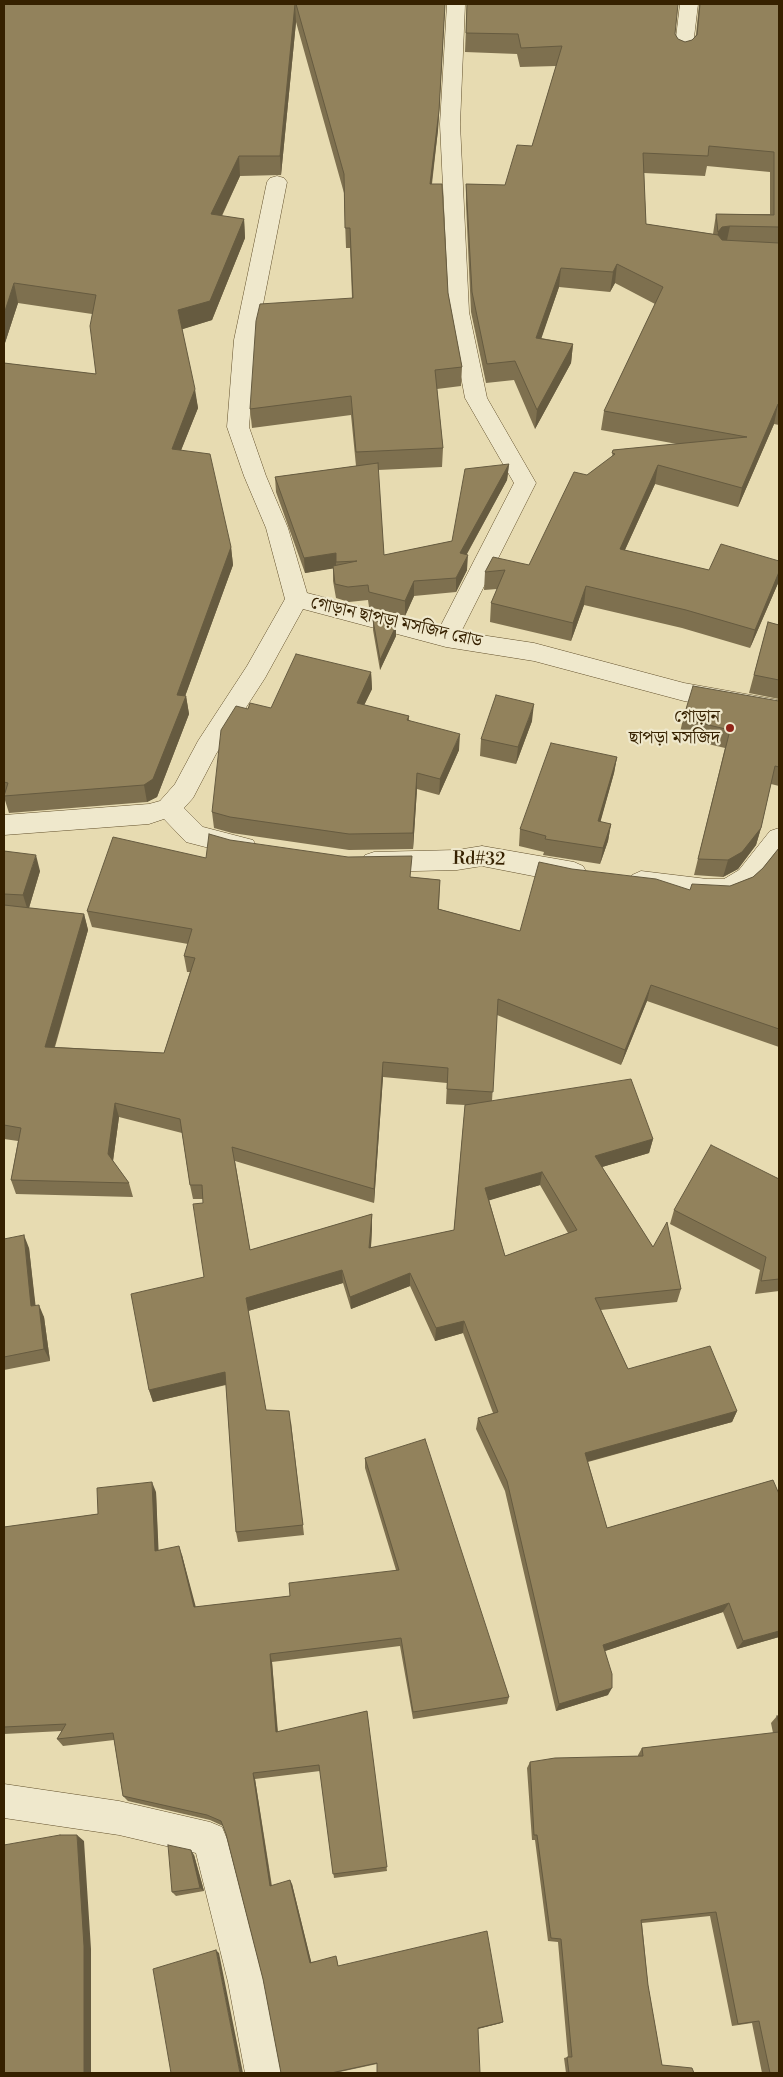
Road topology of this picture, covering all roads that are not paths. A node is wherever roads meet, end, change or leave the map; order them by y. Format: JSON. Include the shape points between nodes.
{"nodes":[{"id":1,"x":456,"y":4,"type":"edge"},
{"id":2,"x":689,"y":4,"type":"edge"},
{"id":3,"x":682,"y":54,"type":"edge"},
{"id":4,"x":277,"y":182,"type":"dead end"},
{"id":5,"x":297,"y":599,"type":"junction"},
{"id":6,"x":446,"y":638,"type":"junction"},
{"id":7,"x":779,"y":709,"type":"edge"},
{"id":8,"x":169,"y":808,"type":"junction"},
{"id":9,"x":4,"y":825,"type":"edge"},
{"id":10,"x":779,"y":838,"type":"edge"},
{"id":11,"x":268,"y":851,"type":"edge"},
{"id":12,"x":349,"y":862,"type":"edge"},
{"id":13,"x":4,"y":1802,"type":"edge"},
{"id":14,"x":264,"y":2073,"type":"edge"}],
"edges":[{"from":1,"to":6,"type":"street","via":[[450,124],[459,312],[476,398],[524,483]]},
{"from":2,"to":3,"type":"street"},
{"from":4,"to":5,"type":"street","via":[[244,340],[238,427],[277,528]]},
{"from":5,"to":6,"type":"street","name":"গোড়ান ছাপড়া মসজিদ রোড"},
{"from":5,"to":8,"type":"street","name":"গোড়ান ছাপড়া মসজিদ রোড","via":[[184,791]]},
{"from":6,"to":7,"type":"street","name":"গোড়ান ছাপড়া মসজিদ রোড","via":[[534,652],[684,692]]},
{"from":8,"to":9,"type":"street","via":[[149,814]]},
{"from":8,"to":11,"type":"street","via":[[195,835]]},
{"from":10,"to":12,"type":"street","name":"Rd#32","via":[[748,877],[725,890],[610,878],[482,856],[457,860]]},
{"from":13,"to":14,"type":"street","via":[[119,1818],[210,1839],[246,1982]]}]}
